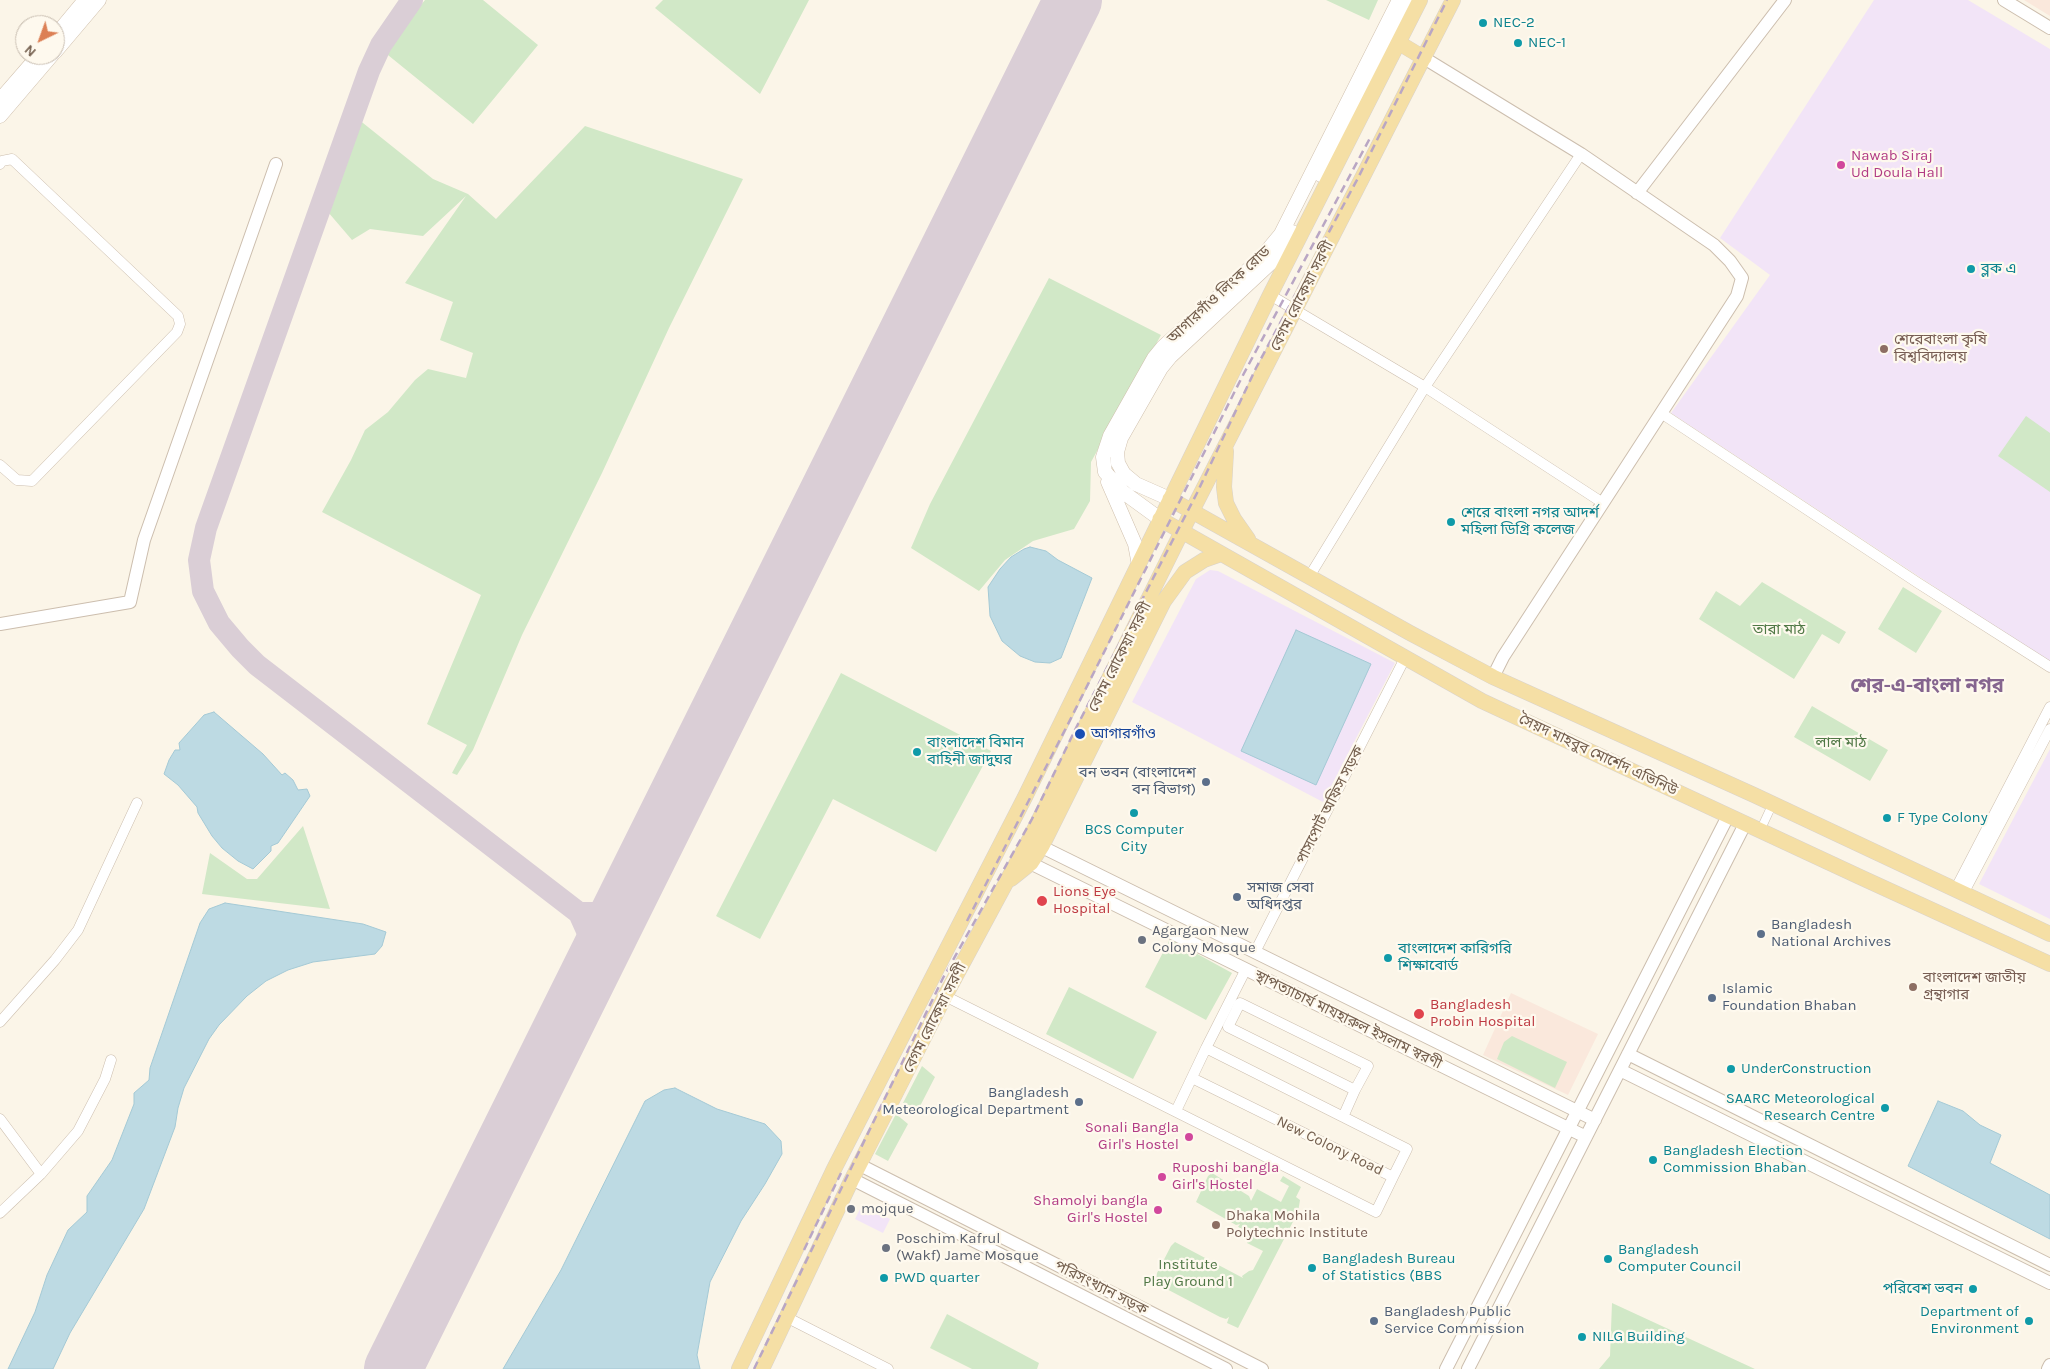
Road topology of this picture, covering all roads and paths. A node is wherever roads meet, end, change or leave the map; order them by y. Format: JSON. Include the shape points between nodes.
{"nodes":[{"id":1,"x":86,"y":0,"type":"edge"},
{"id":2,"x":99,"y":0,"type":"edge"},
{"id":3,"x":1399,"y":0,"type":"edge"},
{"id":4,"x":1410,"y":0,"type":"edge"},
{"id":5,"x":1420,"y":0,"type":"edge"},
{"id":6,"x":1453,"y":0,"type":"edge"},
{"id":7,"x":1774,"y":0,"type":"edge"},
{"id":8,"x":1785,"y":0,"type":"edge"},
{"id":9,"x":2004,"y":0,"type":"edge"},
{"id":10,"x":65,"y":24,"type":"edge"},
{"id":11,"x":2050,"y":28,"type":"edge"},
{"id":12,"x":65,"y":40,"type":"edge"},
{"id":13,"x":1399,"y":43,"type":"junction"},
{"id":14,"x":1424,"y":58,"type":"junction"},
{"id":15,"x":30,"y":65,"type":"edge"},
{"id":16,"x":43,"y":65,"type":"edge"},
{"id":17,"x":0,"y":100,"type":"edge"},
{"id":18,"x":0,"y":116,"type":"edge"},
{"id":19,"x":1581,"y":154,"type":"junction"},
{"id":20,"x":0,"y":164,"type":"edge"},
{"id":21,"x":276,"y":164,"type":"dead end"},
{"id":22,"x":1634,"y":191,"type":"junction"},
{"id":23,"x":1270,"y":295,"type":"junction"},
{"id":24,"x":1295,"y":310,"type":"junction"},
{"id":25,"x":1425,"y":387,"type":"junction"},
{"id":26,"x":1661,"y":413,"type":"junction"},
{"id":27,"x":1227,"y":445,"type":"junction"},
{"id":28,"x":0,"y":466,"type":"edge"},
{"id":29,"x":1105,"y":472,"type":"junction"},
{"id":30,"x":1170,"y":499,"type":"junction"},
{"id":31,"x":1603,"y":503,"type":"junction"},
{"id":32,"x":1192,"y":511,"type":"junction"},
{"id":33,"x":1160,"y":519,"type":"junction"},
{"id":34,"x":1183,"y":532,"type":"junction"},
{"id":35,"x":1253,"y":545,"type":"junction"},
{"id":36,"x":1221,"y":554,"type":"junction"},
{"id":37,"x":1139,"y":565,"type":"junction"},
{"id":38,"x":1309,"y":577,"type":"junction"},
{"id":39,"x":0,"y":624,"type":"edge"},
{"id":40,"x":1404,"y":658,"type":"junction"},
{"id":41,"x":2050,"y":667,"type":"edge"},
{"id":42,"x":1493,"y":677,"type":"junction"},
{"id":43,"x":1482,"y":701,"type":"junction"},
{"id":44,"x":2050,"y":707,"type":"edge"},
{"id":45,"x":2050,"y":729,"type":"edge"},
{"id":46,"x":2013,"y":788,"type":"junction"},
{"id":47,"x":137,"y":803,"type":"dead end"},
{"id":48,"x":1773,"y":804,"type":"junction"},
{"id":49,"x":1725,"y":821,"type":"junction"},
{"id":50,"x":1742,"y":829,"type":"junction"},
{"id":51,"x":1760,"y":831,"type":"junction"},
{"id":52,"x":1036,"y":843,"type":"junction"},
{"id":53,"x":1025,"y":860,"type":"junction"},
{"id":54,"x":1959,"y":892,"type":"junction"},
{"id":55,"x":1999,"y":910,"type":"junction"},
{"id":56,"x":2050,"y":934,"type":"edge"},
{"id":57,"x":1988,"y":935,"type":"junction"},
{"id":58,"x":1255,"y":952,"type":"junction"},
{"id":59,"x":2050,"y":964,"type":"edge"},
{"id":60,"x":1246,"y":969,"type":"junction"},
{"id":61,"x":926,"y":987,"type":"junction"},
{"id":62,"x":945,"y":996,"type":"junction"},
{"id":63,"x":0,"y":1022,"type":"edge"},
{"id":64,"x":1435,"y":1041,"type":"junction"},
{"id":65,"x":1206,"y":1048,"type":"junction"},
{"id":66,"x":1628,"y":1054,"type":"junction"},
{"id":67,"x":1427,"y":1059,"type":"junction"},
{"id":68,"x":111,"y":1060,"type":"dead end"},
{"id":69,"x":1620,"y":1070,"type":"junction"},
{"id":70,"x":1192,"y":1078,"type":"junction"},
{"id":71,"x":1356,"y":1090,"type":"junction"},
{"id":72,"x":1176,"y":1111,"type":"junction"},
{"id":73,"x":1577,"y":1111,"type":"junction"},
{"id":74,"x":1343,"y":1117,"type":"junction"},
{"id":75,"x":0,"y":1119,"type":"edge"},
{"id":76,"x":1595,"y":1120,"type":"junction"},
{"id":77,"x":1568,"y":1129,"type":"junction"},
{"id":78,"x":1791,"y":1135,"type":"junction"},
{"id":79,"x":1586,"y":1137,"type":"junction"},
{"id":80,"x":1783,"y":1151,"type":"junction"},
{"id":81,"x":841,"y":1155,"type":"junction"},
{"id":82,"x":1354,"y":1158,"type":"junction"},
{"id":83,"x":860,"y":1165,"type":"junction"},
{"id":84,"x":834,"y":1169,"type":"junction"},
{"id":85,"x":41,"y":1174,"type":"junction"},
{"id":86,"x":852,"y":1179,"type":"junction"},
{"id":87,"x":1926,"y":1203,"type":"junction"},
{"id":88,"x":0,"y":1213,"type":"edge"},
{"id":89,"x":1918,"y":1218,"type":"junction"},
{"id":90,"x":2050,"y":1265,"type":"edge"},
{"id":91,"x":2050,"y":1283,"type":"edge"},
{"id":92,"x":786,"y":1317,"type":"junction"},
{"id":93,"x":739,"y":1369,"type":"edge"},
{"id":94,"x":762,"y":1369,"type":"edge"},
{"id":95,"x":888,"y":1369,"type":"edge"},
{"id":96,"x":1226,"y":1369,"type":"edge"},
{"id":97,"x":1262,"y":1369,"type":"edge"},
{"id":98,"x":1446,"y":1369,"type":"edge"},
{"id":99,"x":1468,"y":1369,"type":"edge"}],
"edges":[{"from":1,"to":10,"type":"main road"},
{"from":2,"to":12,"type":"main road"},
{"from":3,"to":29,"type":"main road","name":"আগারগাঁও লিংক রোড","via":[[1281,234],[1261,258],[1173,336],[1154,358],[1110,436],[1104,457]]},
{"from":4,"to":30,"type":"main road","name":"আগারগাঁও লিংক রোড","via":[[1282,249],[1170,357],[1121,438],[1117,452],[1124,474],[1136,484]]},
{"from":5,"to":13,"type":"main road","name":"বেগম রোকেয়া সরণী"},
{"from":6,"to":14,"type":"main road","name":"বেগম রোকেয়া সরণী"},
{"from":7,"to":22,"type":"street"},
{"from":8,"to":22,"type":"street"},
{"from":9,"to":11,"type":"street"},
{"from":13,"to":14,"type":"main road"},
{"from":13,"to":23,"type":"main road","name":"বেগম রোকেয়া সরণী"},
{"from":14,"to":19,"type":"street"},
{"from":14,"to":24,"type":"main road","name":"বেগম রোকেয়া সরণী"},
{"from":15,"to":17,"type":"main road"},
{"from":16,"to":18,"type":"main road"},
{"from":19,"to":22,"type":"street"},
{"from":19,"to":25,"type":"street"},
{"from":20,"to":28,"type":"street","via":[[12,159],[178,316],[180,324],[177,332],[32,481],[17,480]]},
{"from":21,"to":39,"type":"street","via":[[144,540],[130,602]]},
{"from":22,"to":26,"type":"street","via":[[1723,252],[1742,278],[1737,296]]},
{"from":23,"to":24,"type":"street"},
{"from":23,"to":30,"type":"main road","name":"বেগম রোকেয়া সরণী"},
{"from":24,"to":25,"type":"street"},
{"from":24,"to":27,"type":"main road","name":"বেগম রোকেয়া সরণী"},
{"from":25,"to":31,"type":"street"},
{"from":25,"to":38,"type":"street"},
{"from":26,"to":31,"type":"street"},
{"from":26,"to":41,"type":"street"},
{"from":27,"to":32,"type":"main road","name":"বেগম রোকেয়া সরণী"},
{"from":27,"to":35,"type":"main road","via":[[1226,503]]},
{"from":29,"to":33,"type":"main road","via":[[1123,492]]},
{"from":29,"to":37,"type":"main road","via":[[1135,544]]},
{"from":30,"to":32,"type":"main road","name":"সৈয়দ মাহবুব মোর্শেদ এভিনিউ"},
{"from":30,"to":33,"type":"main road","name":"বেগম রোকেয়া সরণী"},
{"from":31,"to":42,"type":"street"},
{"from":32,"to":34,"type":"main road","name":"বেগম রোকেয়া সরণী"},
{"from":32,"to":35,"type":"main road","name":"সৈয়দ মাহবুব মোর্শেদ এভিনিউ"},
{"from":33,"to":34,"type":"main road","name":"সৈয়দ মাহবুব মোর্শেদ এভিনিউ"},
{"from":33,"to":37,"type":"main road","name":"বেগম রোকেয়া সরণী"},
{"from":34,"to":36,"type":"main road","name":"সৈয়দ মাহবুব মোর্শেদ এভিনিউ"},
{"from":34,"to":52,"type":"main road","name":"বেগম রোকেয়া সরণী"},
{"from":35,"to":38,"type":"main road","name":"সৈয়দ মাহবুব মোর্শেদ এভিনিউ"},
{"from":36,"to":40,"type":"main road","name":"সৈয়দ মাহবুব মোর্শেদ এভিনিউ"},
{"from":36,"to":52,"type":"main road","via":[[1185,572],[1164,601]]},
{"from":37,"to":61,"type":"main road","name":"বেগম রোকেয়া সরণী","via":[[1025,797]]},
{"from":38,"to":42,"type":"main road","name":"সৈয়দ মাহবুব মোর্শেদ এভিনিউ"},
{"from":40,"to":43,"type":"main road","name":"সৈয়দ মাহবুব মোর্শেদ এভিনিউ"},
{"from":40,"to":58,"type":"street","name":"পাসপোর্ট অফিস সড়ক"},
{"from":42,"to":43,"type":"main road"},
{"from":42,"to":48,"type":"main road","name":"সৈয়দ মাহবুব মোর্শেদ এভিনিউ"},
{"from":43,"to":49,"type":"main road","name":"সৈয়দ মাহবুব মোর্শেদ এভিনিউ"},
{"from":44,"to":46,"type":"street"},
{"from":45,"to":46,"type":"street"},
{"from":46,"to":54,"type":"street"},
{"from":47,"to":63,"type":"street","via":[[78,930],[44,974]]},
{"from":48,"to":51,"type":"street"},
{"from":48,"to":54,"type":"main road","name":"সৈয়দ মাহবুব মোর্শেদ এভিনিউ"},
{"from":49,"to":50,"type":"main road","name":"সৈয়দ মাহবুব মোর্শেদ এভিনিউ"},
{"from":49,"to":73,"type":"street"},
{"from":50,"to":51,"type":"main road","name":"সৈয়দ মাহবুব মোর্শেদ এভিনিউ"},
{"from":50,"to":66,"type":"street"},
{"from":51,"to":57,"type":"main road","name":"সৈয়দ মাহবুব মোর্শেদ এভিনিউ"},
{"from":52,"to":53,"type":"main road","name":"বেগম রোকেয়া সরণী"},
{"from":52,"to":58,"type":"street","name":"স্থাপত্যাচার্য মাযহারুল ইসলাম স্বরণী"},
{"from":53,"to":60,"type":"street","name":"স্থাপত্যাচার্য মাযহারুল ইসলাম স্বরণী"},
{"from":53,"to":62,"type":"main road","name":"বেগম রোকেয়া সরণী","via":[[1006,883]]},
{"from":54,"to":55,"type":"main road","name":"সৈয়দ মাহবুব মোর্শেদ এভিনিউ"},
{"from":55,"to":56,"type":"main road","name":"সৈয়দ মাহবুব মোর্শেদ এভিনিউ"},
{"from":55,"to":57,"type":"main road"},
{"from":57,"to":59,"type":"main road","name":"সৈয়দ মাহবুব মোর্শেদ এভিনিউ"},
{"from":58,"to":60,"type":"street"},
{"from":58,"to":64,"type":"street","name":"স্থাপত্যাচার্য মাযহারুল ইসলাম স্বরণী"},
{"from":60,"to":65,"type":"street"},
{"from":60,"to":67,"type":"street","name":"স্থাপত্যাচার্য মাযহারুল ইসলাম স্বরণী"},
{"from":61,"to":62,"type":"main road"},
{"from":61,"to":81,"type":"main road","name":"বেগম রোকেয়া সরণী"},
{"from":62,"to":72,"type":"street","name":"New Colony Road"},
{"from":62,"to":83,"type":"main road","name":"বেগম রোকেয়া সরণী"},
{"from":64,"to":67,"type":"street"},
{"from":64,"to":73,"type":"street","name":"স্থাপত্যাচার্য মাযহারুল ইসলাম স্বরণী"},
{"from":65,"to":70,"type":"street"},
{"from":65,"to":74,"type":"street","name":"New Colony Road"},
{"from":66,"to":69,"type":"street"},
{"from":66,"to":78,"type":"street"},
{"from":67,"to":77,"type":"street","name":"স্থাপত্যাচার্য মাযহারুল ইসলাম স্বরণী"},
{"from":68,"to":85,"type":"street","via":[[101,1088],[78,1131]]},
{"from":69,"to":76,"type":"street"},
{"from":69,"to":80,"type":"street"},
{"from":70,"to":72,"type":"street"},
{"from":70,"to":82,"type":"street","name":"New Colony Road"},
{"from":71,"to":71,"type":"street","via":[[1228,1027],[1240,1003],[1368,1066]]},
{"from":71,"to":74,"type":"street"},
{"from":72,"to":82,"type":"street","name":"New Colony Road","via":[[1376,1212],[1394,1177]]},
{"from":73,"to":76,"type":"street","name":"স্থাপত্যাচার্য মাযহারুল ইসলাম স্বরণী"},
{"from":73,"to":77,"type":"street"},
{"from":74,"to":82,"type":"street","name":"New Colony Road","via":[[1408,1149],[1393,1177]]},
{"from":75,"to":85,"type":"street"},
{"from":76,"to":79,"type":"street"},
{"from":77,"to":79,"type":"street","name":"স্থাপত্যাচার্য মাযহারুল ইসলাম স্বরণী"},
{"from":77,"to":98,"type":"street"},
{"from":78,"to":80,"type":"street"},
{"from":78,"to":87,"type":"street"},
{"from":79,"to":99,"type":"street"},
{"from":80,"to":89,"type":"street"},
{"from":81,"to":83,"type":"main road"},
{"from":81,"to":84,"type":"main road","name":"বেগম রোকেয়া সরণী"},
{"from":83,"to":86,"type":"main road","name":"বেগম রোকেয়া সরণী"},
{"from":83,"to":97,"type":"street","name":"পরিসংখ্যান সড়ক"},
{"from":84,"to":86,"type":"main road"},
{"from":84,"to":93,"type":"main road","name":"বেগম রোকেয়া সরণী"},
{"from":85,"to":88,"type":"street"},
{"from":86,"to":92,"type":"main road","name":"বেগম রোকেয়া সরণী"},
{"from":86,"to":96,"type":"street"},
{"from":87,"to":89,"type":"street"},
{"from":87,"to":90,"type":"street"},
{"from":89,"to":91,"type":"street"},
{"from":92,"to":94,"type":"main road","name":"বেগম রোকেয়া সরণী"},
{"from":92,"to":95,"type":"street"}]}
